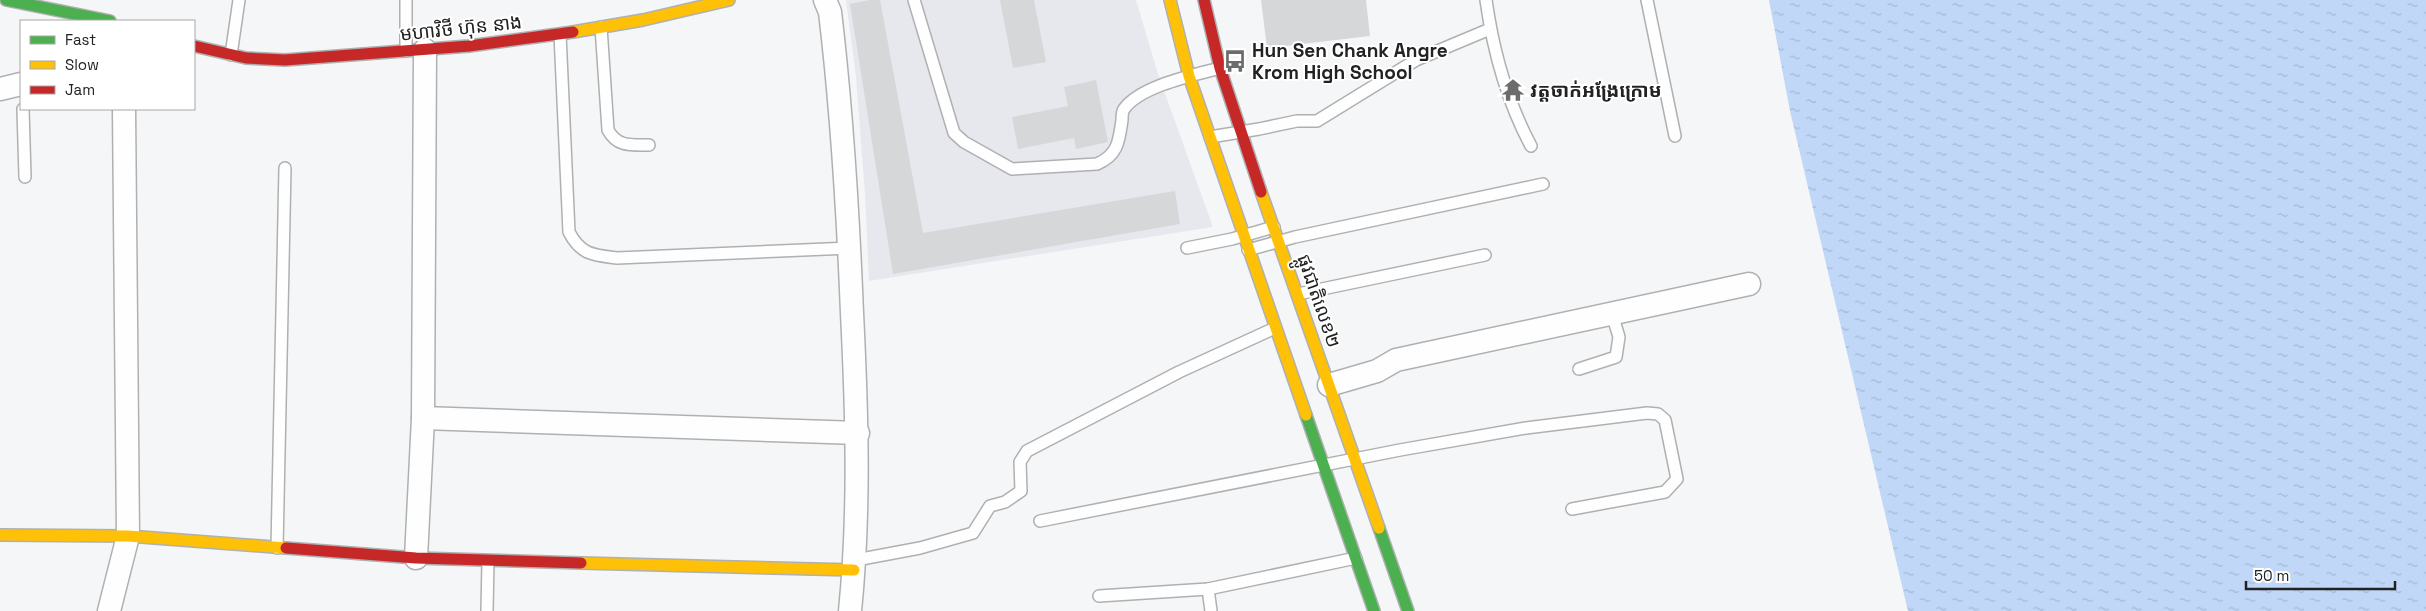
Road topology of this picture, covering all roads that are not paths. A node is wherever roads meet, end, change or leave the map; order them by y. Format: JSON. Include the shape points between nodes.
{"nodes":[{"id":1,"x":6,"y":0,"type":"edge"},
{"id":2,"x":239,"y":0,"type":"edge"},
{"id":3,"x":406,"y":0,"type":"edge"},
{"id":4,"x":729,"y":0,"type":"edge"},
{"id":5,"x":825,"y":0,"type":"edge"},
{"id":6,"x":914,"y":0,"type":"edge"},
{"id":7,"x":1170,"y":0,"type":"edge"},
{"id":8,"x":1204,"y":0,"type":"edge"},
{"id":9,"x":1486,"y":0,"type":"edge"},
{"id":10,"x":1647,"y":0,"type":"edge"},
{"id":11,"x":691,"y":5,"type":"edge"},
{"id":12,"x":106,"y":20,"type":"edge"},
{"id":13,"x":601,"y":27,"type":"junction"},
{"id":14,"x":1490,"y":29,"type":"junction"},
{"id":15,"x":560,"y":34,"type":"junction"},
{"id":16,"x":195,"y":46,"type":"edge"},
{"id":17,"x":416,"y":50,"type":"junction"},
{"id":18,"x":231,"y":55,"type":"junction"},
{"id":19,"x":1220,"y":68,"type":"junction"},
{"id":20,"x":1189,"y":76,"type":"junction"},
{"id":21,"x":20,"y":84,"type":"edge"},
{"id":22,"x":0,"y":89,"type":"edge"},
{"id":23,"x":23,"y":110,"type":"edge"},
{"id":24,"x":124,"y":110,"type":"edge"},
{"id":25,"x":1240,"y":131,"type":"junction"},
{"id":26,"x":1675,"y":136,"type":"dead end"},
{"id":27,"x":1210,"y":137,"type":"junction"},
{"id":28,"x":649,"y":145,"type":"dead end"},
{"id":29,"x":1531,"y":146,"type":"dead end"},
{"id":30,"x":285,"y":168,"type":"dead end"},
{"id":31,"x":25,"y":177,"type":"dead end"},
{"id":32,"x":1543,"y":184,"type":"dead end"},
{"id":33,"x":1274,"y":227,"type":"junction"},
{"id":34,"x":1243,"y":236,"type":"junction"},
{"id":35,"x":1279,"y":241,"type":"junction"},
{"id":36,"x":850,"y":248,"type":"junction"},
{"id":37,"x":1187,"y":248,"type":"dead end"},
{"id":38,"x":1248,"y":250,"type":"junction"},
{"id":39,"x":1486,"y":255,"type":"dead end"},
{"id":40,"x":1749,"y":284,"type":"dead end"},
{"id":41,"x":1298,"y":294,"type":"junction"},
{"id":42,"x":1612,"y":314,"type":"junction"},
{"id":43,"x":1275,"y":328,"type":"junction"},
{"id":44,"x":1579,"y":369,"type":"dead end"},
{"id":45,"x":1329,"y":385,"type":"junction"},
{"id":46,"x":423,"y":418,"type":"junction"},
{"id":47,"x":858,"y":433,"type":"junction"},
{"id":48,"x":1354,"y":458,"type":"junction"},
{"id":49,"x":1322,"y":464,"type":"junction"},
{"id":50,"x":1572,"y":509,"type":"dead end"},
{"id":51,"x":1040,"y":521,"type":"dead end"},
{"id":52,"x":0,"y":535,"type":"edge"},
{"id":53,"x":128,"y":536,"type":"junction"},
{"id":54,"x":277,"y":548,"type":"junction"},
{"id":55,"x":416,"y":558,"type":"junction"},
{"id":56,"x":1356,"y":558,"type":"junction"},
{"id":57,"x":488,"y":561,"type":"junction"},
{"id":58,"x":855,"y":565,"type":"junction"},
{"id":59,"x":1208,"y":589,"type":"junction"},
{"id":60,"x":1099,"y":596,"type":"dead end"},
{"id":61,"x":108,"y":611,"type":"edge"},
{"id":62,"x":487,"y":611,"type":"edge"},
{"id":63,"x":850,"y":611,"type":"edge"},
{"id":64,"x":1211,"y":611,"type":"edge"},
{"id":65,"x":1374,"y":611,"type":"edge"},
{"id":66,"x":1408,"y":611,"type":"edge"}],
"edges":[{"from":1,"to":12,"type":"main road"},
{"from":2,"to":18,"type":"lane"},
{"from":3,"to":17,"type":"lane"},
{"from":4,"to":11,"type":"main road","name":"មហាវិថី ហ៊ុន នាង"},
{"from":5,"to":36,"type":"street","via":[[830,12],[840,98]]},
{"from":6,"to":20,"type":"lane","via":[[954,133],[1012,169],[1097,164],[1108,159],[1115,151],[1123,110],[1140,94]]},
{"from":7,"to":20,"type":"main road"},
{"from":8,"to":19,"type":"main road","name":"ផ្លូវជាតិលេខ២"},
{"from":9,"to":14,"type":"lane"},
{"from":10,"to":26,"type":"lane"},
{"from":11,"to":13,"type":"main road","name":"មហាវិថី ហ៊ុន នាង"},
{"from":13,"to":15,"type":"main road","name":"មហាវិថី ហ៊ុន នាង"},
{"from":13,"to":28,"type":"lane","via":[[608,130],[613,140],[622,145]]},
{"from":14,"to":25,"type":"lane","via":[[1416,60],[1317,121],[1297,121]]},
{"from":14,"to":29,"type":"lane","via":[[1516,117]]},
{"from":15,"to":17,"type":"main road","name":"មហាវិថី ហ៊ុន នាង"},
{"from":15,"to":36,"type":"lane","via":[[569,232],[575,244],[590,254],[617,258]]},
{"from":16,"to":18,"type":"main road","name":"មហាវិថី ហ៊ុន នាង"},
{"from":17,"to":18,"type":"main road","name":"មហាវិថី ហ៊ុន នាង","via":[[267,60]]},
{"from":17,"to":46,"type":"street"},
{"from":19,"to":20,"type":"lane"},
{"from":19,"to":25,"type":"main road","name":"ផ្លូវជាតិលេខ២"},
{"from":20,"to":27,"type":"main road"},
{"from":21,"to":22,"type":"street"},
{"from":23,"to":31,"type":"lane"},
{"from":24,"to":53,"type":"street"},
{"from":25,"to":27,"type":"lane"},
{"from":25,"to":33,"type":"main road","name":"ផ្លូវជាតិលេខ២"},
{"from":27,"to":34,"type":"main road"},
{"from":30,"to":54,"type":"lane"},
{"from":32,"to":35,"type":"lane"},
{"from":33,"to":34,"type":"lane"},
{"from":33,"to":35,"type":"main road","name":"ផ្លូវជាតិលេខ២"},
{"from":34,"to":37,"type":"lane"},
{"from":34,"to":38,"type":"main road"},
{"from":35,"to":38,"type":"lane"},
{"from":35,"to":41,"type":"main road","name":"ផ្លូវជាតិលេខ២"},
{"from":36,"to":47,"type":"street"},
{"from":38,"to":43,"type":"main road"},
{"from":39,"to":41,"type":"lane"},
{"from":40,"to":42,"type":"street"},
{"from":41,"to":45,"type":"main road","name":"ផ្លូវជាតិលេខ២"},
{"from":42,"to":44,"type":"lane","via":[[1619,337],[1616,357]]},
{"from":42,"to":45,"type":"street","via":[[1396,360],[1376,371]]},
{"from":43,"to":49,"type":"main road"},
{"from":43,"to":58,"type":"lane","via":[[1179,372],[1027,451],[1020,462],[1021,491],[1005,502],[990,506],[973,533]]},
{"from":45,"to":48,"type":"main road","name":"ផ្លូវជាតិលេខ២"},
{"from":46,"to":47,"type":"street"},
{"from":46,"to":55,"type":"street"},
{"from":47,"to":58,"type":"street"},
{"from":48,"to":49,"type":"lane"},
{"from":48,"to":50,"type":"lane","via":[[1526,428],[1648,413],[1658,414],[1665,420],[1677,479],[1673,485],[1665,492]]},
{"from":48,"to":66,"type":"main road","name":"ផ្លូវជាតិលេខ២"},
{"from":49,"to":51,"type":"lane"},
{"from":49,"to":56,"type":"main road"},
{"from":52,"to":53,"type":"main road"},
{"from":53,"to":54,"type":"main road"},
{"from":53,"to":61,"type":"street"},
{"from":54,"to":55,"type":"main road"},
{"from":55,"to":57,"type":"main road"},
{"from":56,"to":59,"type":"lane"},
{"from":56,"to":65,"type":"main road"},
{"from":57,"to":58,"type":"main road"},
{"from":57,"to":62,"type":"lane"},
{"from":58,"to":63,"type":"street"},
{"from":59,"to":60,"type":"lane"},
{"from":59,"to":64,"type":"lane"}]}
